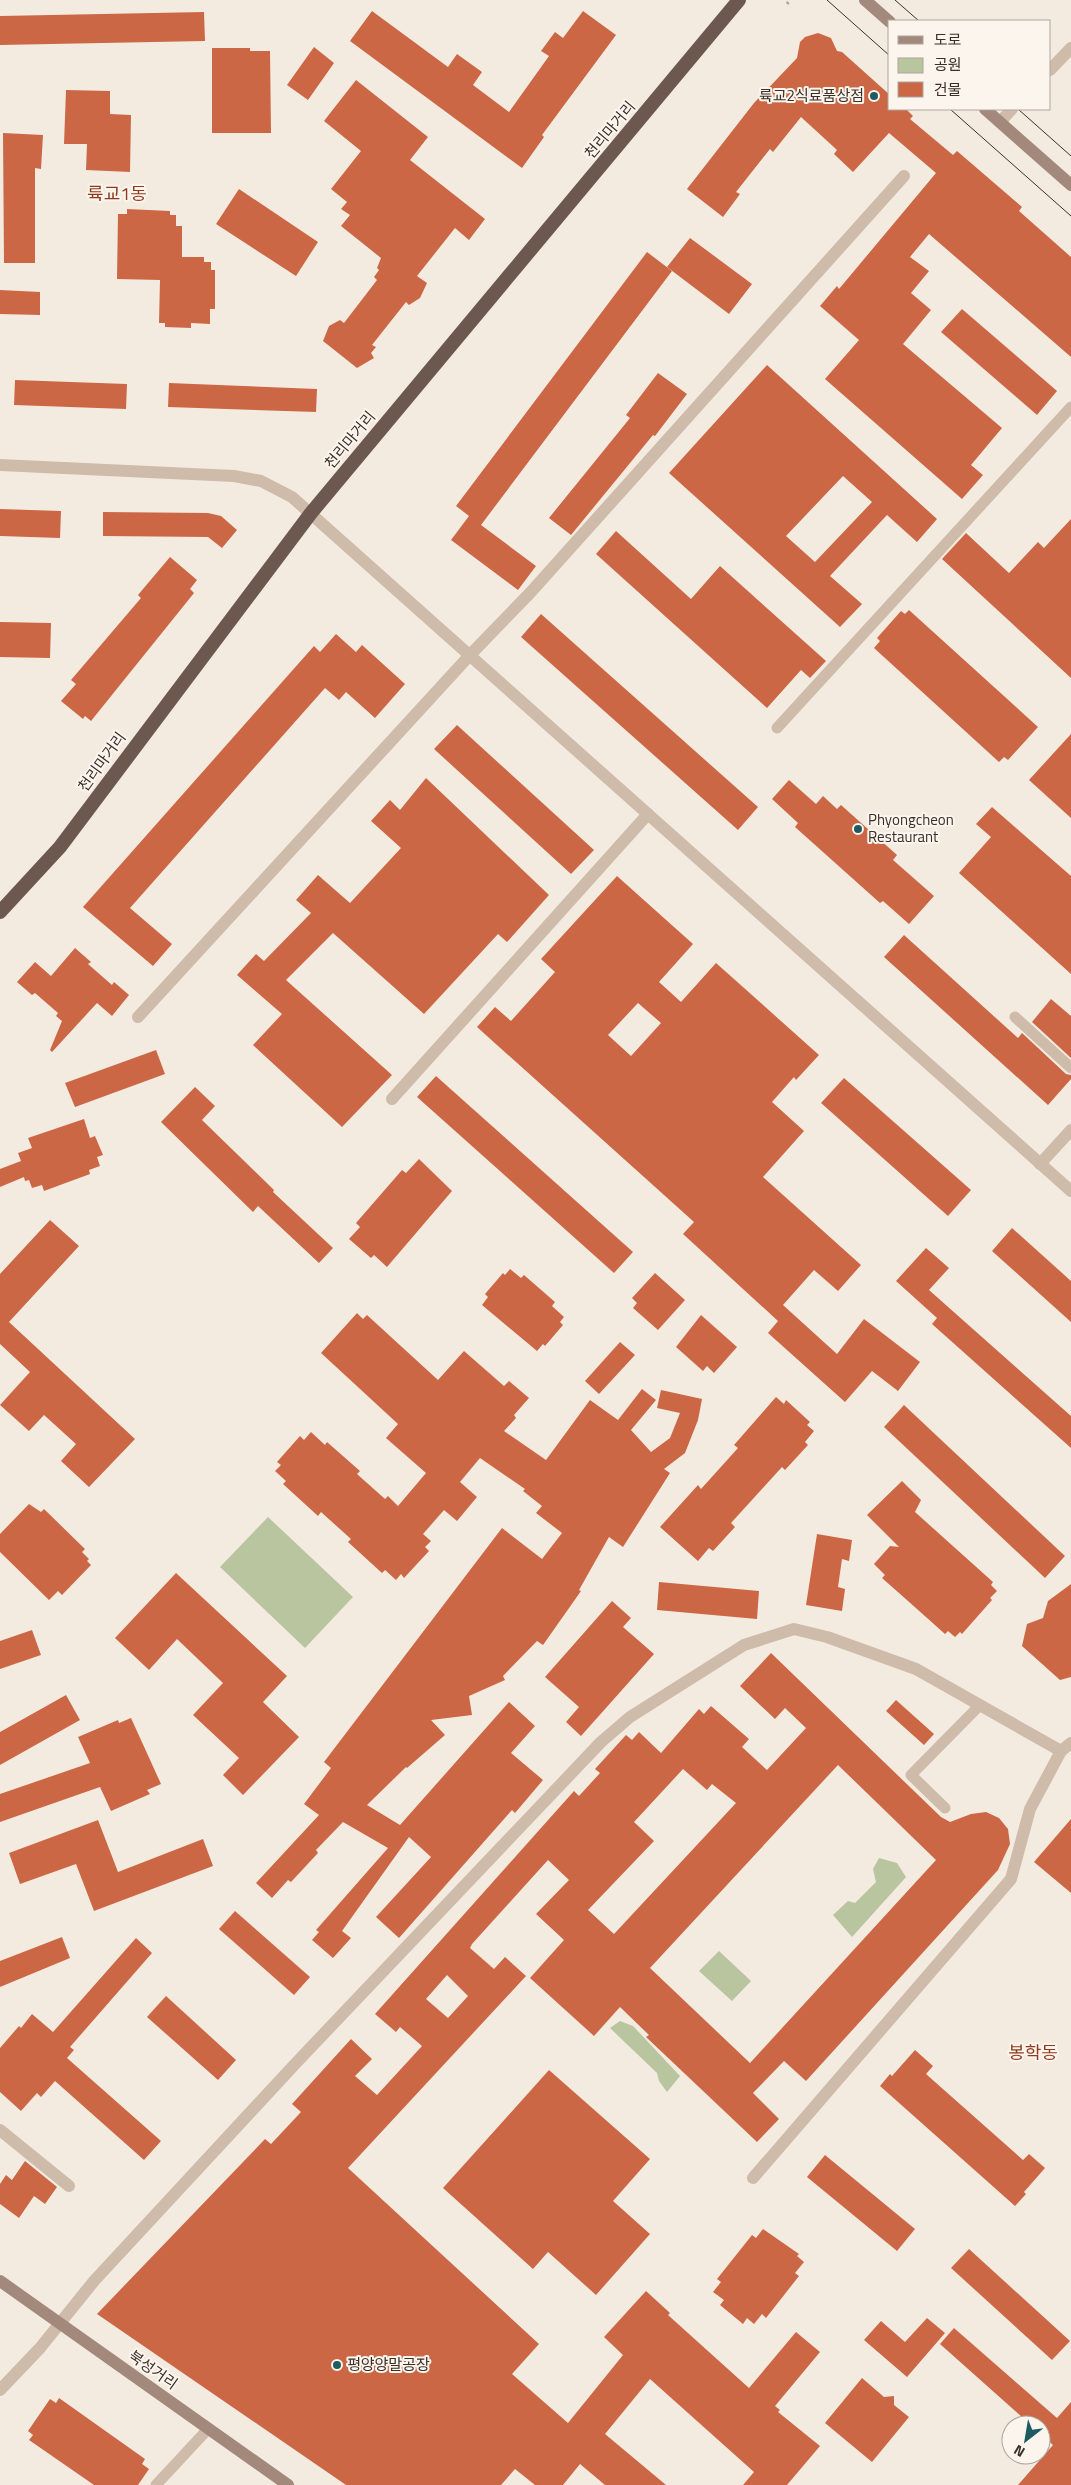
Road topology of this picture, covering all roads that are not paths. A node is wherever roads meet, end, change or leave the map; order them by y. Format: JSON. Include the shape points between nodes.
{"nodes":[{"id":1,"x":739,"y":0,"type":"edge"},
{"id":2,"x":866,"y":0,"type":"edge"},
{"id":3,"x":888,"y":20,"type":"edge"},
{"id":4,"x":1071,"y":48,"type":"edge"},
{"id":5,"x":1051,"y":69,"type":"edge"},
{"id":6,"x":986,"y":110,"type":"edge"},
{"id":7,"x":1011,"y":110,"type":"edge"},
{"id":8,"x":1000,"y":122,"type":"junction"},
{"id":9,"x":904,"y":176,"type":"dead end"},
{"id":10,"x":1071,"y":185,"type":"edge"},
{"id":11,"x":1071,"y":407,"type":"edge"},
{"id":12,"x":0,"y":465,"type":"edge"},
{"id":13,"x":311,"y":513,"type":"junction"},
{"id":14,"x":470,"y":655,"type":"junction"},
{"id":15,"x":777,"y":728,"type":"dead end"},
{"id":16,"x":648,"y":814,"type":"junction"},
{"id":17,"x":0,"y":912,"type":"edge"},
{"id":18,"x":1015,"y":1016,"type":"dead end"},
{"id":19,"x":138,"y":1017,"type":"dead end"},
{"id":20,"x":1071,"y":1068,"type":"edge"},
{"id":21,"x":392,"y":1099,"type":"dead end"},
{"id":22,"x":1071,"y":1130,"type":"edge"},
{"id":23,"x":1040,"y":1164,"type":"junction"},
{"id":24,"x":1071,"y":1191,"type":"edge"},
{"id":25,"x":980,"y":1705,"type":"junction"},
{"id":26,"x":1066,"y":1747,"type":"edge"},
{"id":27,"x":945,"y":1808,"type":"dead end"},
{"id":28,"x":0,"y":2130,"type":"edge"},
{"id":29,"x":753,"y":2178,"type":"dead end"},
{"id":30,"x":69,"y":2186,"type":"dead end"},
{"id":31,"x":0,"y":2281,"type":"edge"},
{"id":32,"x":58,"y":2323,"type":"junction"},
{"id":33,"x":0,"y":2390,"type":"edge"},
{"id":34,"x":208,"y":2429,"type":"junction"},
{"id":35,"x":156,"y":2485,"type":"edge"},
{"id":36,"x":288,"y":2485,"type":"edge"}],
"edges":[{"from":1,"to":13,"type":"highway","name":"천리마거리"},
{"from":2,"to":3,"type":"main road"},
{"from":4,"to":5,"type":"street"},
{"from":6,"to":8,"type":"main road"},
{"from":7,"to":8,"type":"street"},
{"from":8,"to":10,"type":"main road"},
{"from":9,"to":14,"type":"street","via":[[537,586]]},
{"from":11,"to":15,"type":"lane"},
{"from":12,"to":13,"type":"street","via":[[248,478],[279,488]]},
{"from":13,"to":14,"type":"street"},
{"from":13,"to":17,"type":"highway","name":"천리마거리","via":[[60,847]]},
{"from":14,"to":16,"type":"street"},
{"from":14,"to":19,"type":"street"},
{"from":16,"to":21,"type":"street"},
{"from":16,"to":23,"type":"street"},
{"from":18,"to":20,"type":"lane"},
{"from":22,"to":23,"type":"street"},
{"from":23,"to":24,"type":"street"},
{"from":25,"to":26,"type":"street"},
{"from":25,"to":27,"type":"lane","via":[[911,1775]]},
{"from":25,"to":32,"type":"street","via":[[916,1669],[827,1637],[794,1629],[744,1645],[630,1717],[601,1742],[296,2063]]},
{"from":26,"to":29,"type":"street","via":[[1030,1809],[1012,1879]]},
{"from":28,"to":30,"type":"street"},
{"from":31,"to":32,"type":"main road","name":"북성거리"},
{"from":32,"to":33,"type":"street","via":[[40,2348]]},
{"from":32,"to":34,"type":"main road","name":"북성거리"},
{"from":34,"to":35,"type":"lane"},
{"from":34,"to":36,"type":"main road","name":"북성거리"}]}
